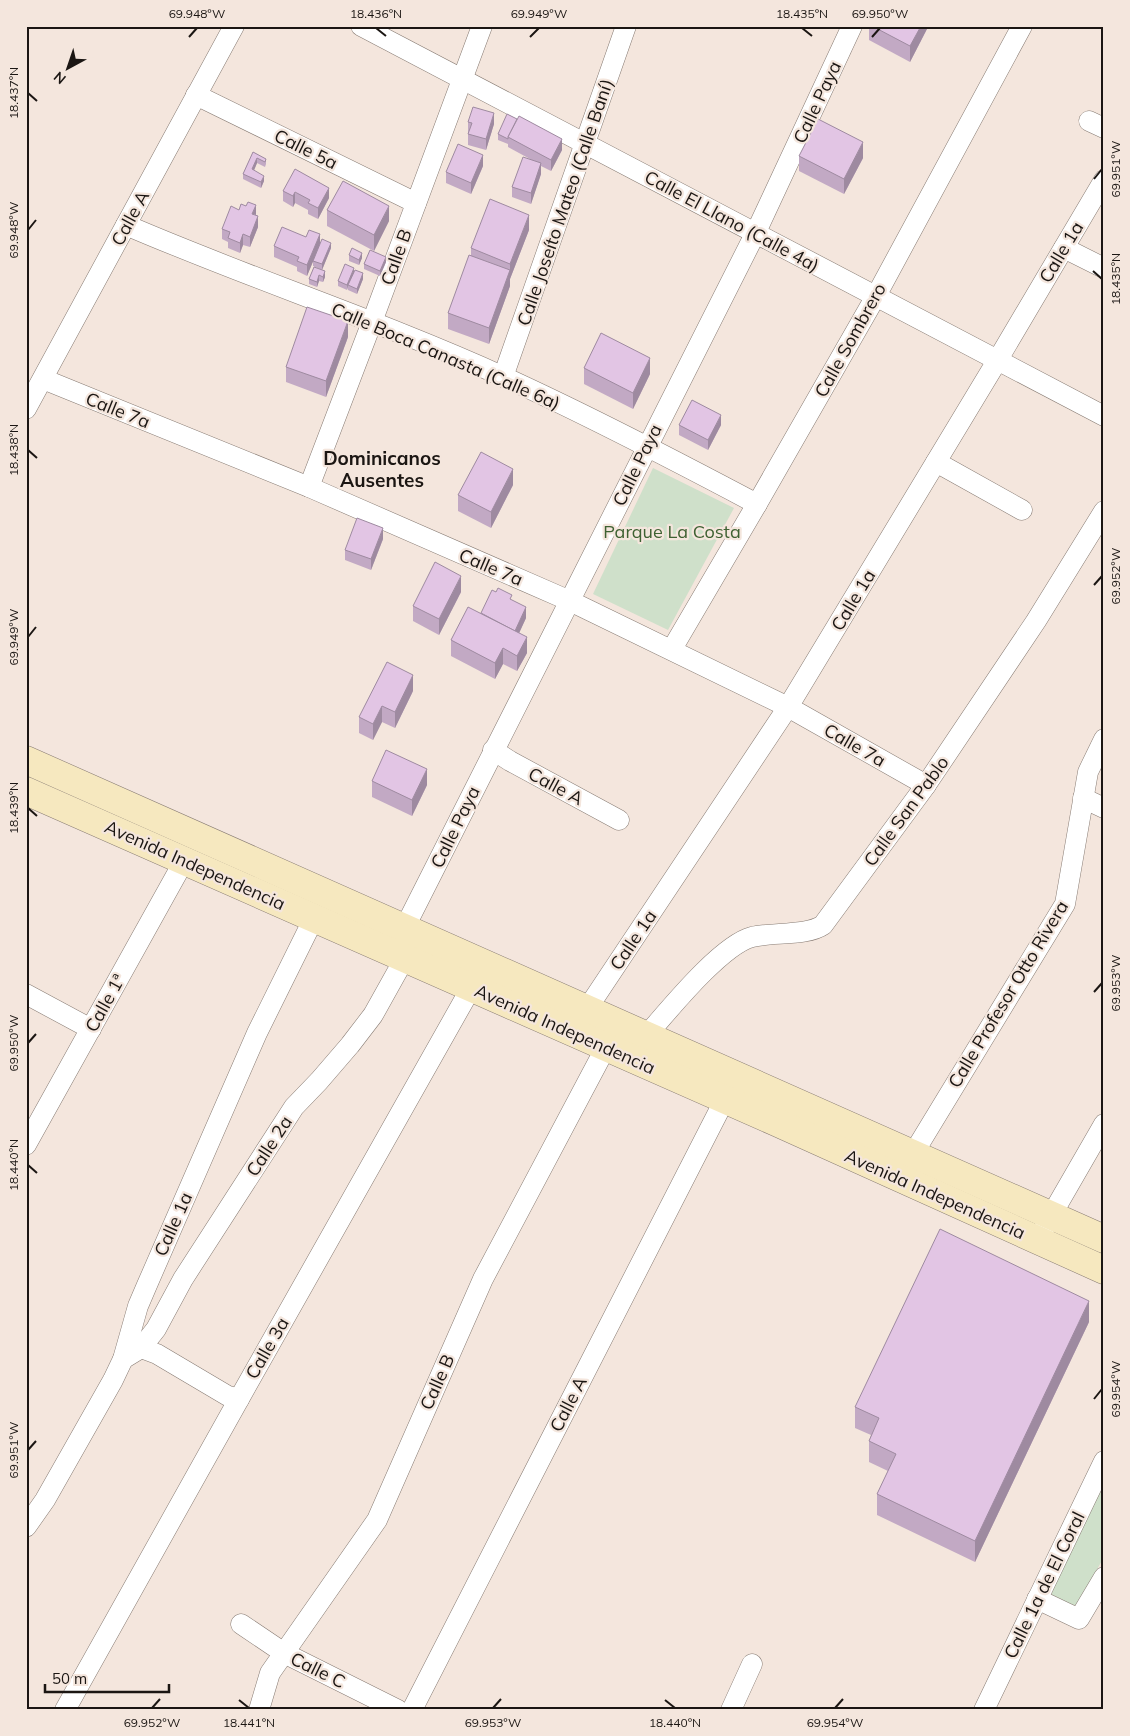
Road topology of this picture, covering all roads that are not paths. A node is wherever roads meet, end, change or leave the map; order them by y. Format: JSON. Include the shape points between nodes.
{"nodes":[{"id":1,"x":234,"y":26,"type":"edge"},
{"id":2,"x":361,"y":26,"type":"edge"},
{"id":3,"x":482,"y":26,"type":"edge"},
{"id":4,"x":626,"y":26,"type":"edge"},
{"id":5,"x":852,"y":26,"type":"edge"},
{"id":6,"x":1022,"y":26,"type":"edge"},
{"id":7,"x":462,"y":80,"type":"junction"},
{"id":8,"x":196,"y":95,"type":"junction"},
{"id":9,"x":585,"y":144,"type":"junction"},
{"id":10,"x":1104,"y":180,"type":"edge"},
{"id":11,"x":416,"y":203,"type":"junction"},
{"id":12,"x":126,"y":225,"type":"junction"},
{"id":13,"x":756,"y":232,"type":"junction"},
{"id":14,"x":1064,"y":248,"type":"junction"},
{"id":15,"x":1104,"y":268,"type":"edge"},
{"id":16,"x":876,"y":296,"type":"junction"},
{"id":17,"x":372,"y":322,"type":"junction"},
{"id":18,"x":997,"y":361,"type":"junction"},
{"id":19,"x":504,"y":377,"type":"junction"},
{"id":20,"x":42,"y":380,"type":"junction"},
{"id":21,"x":26,"y":410,"type":"edge"},
{"id":22,"x":1104,"y":416,"type":"edge"},
{"id":23,"x":647,"y":446,"type":"junction"},
{"id":24,"x":936,"y":462,"type":"junction"},
{"id":25,"x":309,"y":487,"type":"junction"},
{"id":26,"x":757,"y":504,"type":"junction"},
{"id":27,"x":1022,"y":510,"type":"dead end"},
{"id":28,"x":1104,"y":511,"type":"edge"},
{"id":29,"x":570,"y":601,"type":"junction"},
{"id":30,"x":672,"y":649,"type":"junction"},
{"id":31,"x":788,"y":707,"type":"junction"},
{"id":32,"x":1104,"y":739,"type":"edge"},
{"id":33,"x":493,"y":750,"type":"junction"},
{"id":34,"x":26,"y":760,"type":"edge"},
{"id":35,"x":926,"y":785,"type":"junction"},
{"id":36,"x":26,"y":790,"type":"edge"},
{"id":37,"x":1083,"y":798,"type":"junction"},
{"id":38,"x":1104,"y":808,"type":"edge"},
{"id":39,"x":619,"y":820,"type":"dead end"},
{"id":40,"x":184,"y":861,"type":"junction"},
{"id":41,"x":314,"y":918,"type":"junction"},
{"id":42,"x":404,"y":929,"type":"junction"},
{"id":43,"x":404,"y":958,"type":"junction"},
{"id":44,"x":471,"y":988,"type":"junction"},
{"id":45,"x":26,"y":994,"type":"edge"},
{"id":46,"x":587,"y":1010,"type":"junction"},
{"id":47,"x":91,"y":1028,"type":"junction"},
{"id":48,"x":646,"y":1036,"type":"junction"},
{"id":49,"x":606,"y":1047,"type":"junction"},
{"id":50,"x":696,"y":1073,"type":"junction"},
{"id":51,"x":725,"y":1099,"type":"junction"},
{"id":52,"x":1104,"y":1124,"type":"edge"},
{"id":53,"x":831,"y":1133,"type":"junction"},
{"id":54,"x":26,"y":1145,"type":"edge"},
{"id":55,"x":913,"y":1154,"type":"junction"},
{"id":56,"x":1051,"y":1216,"type":"junction"},
{"id":57,"x":1104,"y":1239,"type":"edge"},
{"id":58,"x":1037,"y":1240,"type":"junction"},
{"id":59,"x":1104,"y":1270,"type":"edge"},
{"id":60,"x":141,"y":1348,"type":"junction"},
{"id":61,"x":123,"y":1359,"type":"junction"},
{"id":62,"x":239,"y":1399,"type":"junction"},
{"id":63,"x":1104,"y":1461,"type":"edge"},
{"id":64,"x":26,"y":1527,"type":"edge"},
{"id":65,"x":1104,"y":1578,"type":"edge"},
{"id":66,"x":1037,"y":1600,"type":"junction"},
{"id":67,"x":241,"y":1624,"type":"dead end"},
{"id":68,"x":284,"y":1653,"type":"junction"},
{"id":69,"x":752,"y":1664,"type":"dead end"},
{"id":70,"x":65,"y":1710,"type":"edge"},
{"id":71,"x":259,"y":1710,"type":"edge"},
{"id":72,"x":398,"y":1710,"type":"edge"},
{"id":73,"x":412,"y":1710,"type":"edge"},
{"id":74,"x":731,"y":1710,"type":"edge"},
{"id":75,"x":984,"y":1710,"type":"edge"}],
"edges":[{"from":1,"to":8,"type":"street","name":"Calle A"},
{"from":2,"to":7,"type":"street","name":"Calle El Llano (Calle 4a)"},
{"from":3,"to":7,"type":"street","name":"Calle B"},
{"from":4,"to":9,"type":"street","name":"Calle Joseíto Mateo (Calle Baní)"},
{"from":5,"to":13,"type":"street","name":"Calle Paya"},
{"from":6,"to":16,"type":"street","name":"Calle Sombrero"},
{"from":7,"to":9,"type":"street","name":"Calle El Llano (Calle 4a)"},
{"from":7,"to":11,"type":"street","name":"Calle B"},
{"from":8,"to":11,"type":"street","name":"Calle 5a"},
{"from":8,"to":12,"type":"street","name":"Calle A"},
{"from":9,"to":13,"type":"street","name":"Calle El Llano (Calle 4a)"},
{"from":9,"to":19,"type":"street","name":"Calle Joseíto Mateo (Calle Baní)"},
{"from":10,"to":14,"type":"street","name":"Calle 1a"},
{"from":11,"to":17,"type":"street","name":"Calle B"},
{"from":12,"to":17,"type":"street","name":"Calle Boca Canasta (Calle 6a)"},
{"from":12,"to":20,"type":"street","name":"Calle A"},
{"from":13,"to":16,"type":"street","name":"Calle El Llano (Calle 4a)"},
{"from":13,"to":23,"type":"street","name":"Calle Paya"},
{"from":14,"to":15,"type":"street"},
{"from":14,"to":18,"type":"street","name":"Calle 1a"},
{"from":16,"to":18,"type":"street","name":"Calle El Llano (Calle 4a)"},
{"from":16,"to":26,"type":"street","name":"Calle Sombrero"},
{"from":17,"to":19,"type":"street","name":"Calle Boca Canasta (Calle 6a)"},
{"from":17,"to":25,"type":"street","name":"Calle B"},
{"from":18,"to":22,"type":"street","name":"Calle El Llano (Calle 4a)"},
{"from":18,"to":24,"type":"street","name":"Calle 1a"},
{"from":19,"to":23,"type":"street","name":"Calle Boca Canasta (Calle 6a)"},
{"from":20,"to":21,"type":"street","name":"Calle A"},
{"from":20,"to":25,"type":"street","name":"Calle 7a"},
{"from":23,"to":26,"type":"street","name":"Calle Boca Canasta (Calle 6a)"},
{"from":23,"to":29,"type":"street","name":"Calle Paya"},
{"from":24,"to":27,"type":"street"},
{"from":24,"to":31,"type":"street","name":"Calle 1a"},
{"from":25,"to":29,"type":"street","name":"Calle 7a"},
{"from":26,"to":30,"type":"street","name":"Calle Sombrero"},
{"from":28,"to":35,"type":"street","name":"Calle San Pablo","via":[[1036,621]]},
{"from":29,"to":30,"type":"street","name":"Calle 7a"},
{"from":29,"to":33,"type":"street","name":"Calle Paya"},
{"from":30,"to":31,"type":"street","name":"Calle 7a"},
{"from":31,"to":35,"type":"street","name":"Calle 7a"},
{"from":31,"to":46,"type":"street","name":"Calle 1a"},
{"from":32,"to":37,"type":"street","name":"Calle Profesor Otto Rivera","via":[[1088,772]]},
{"from":33,"to":39,"type":"street","name":"Calle A"},
{"from":33,"to":42,"type":"street","name":"Calle Paya"},
{"from":34,"to":42,"type":"main road","name":"Avenida Independencia"},
{"from":35,"to":48,"type":"street","name":"Calle San Pablo","via":[[823,925],[813,931],[751,937],[738,942],[706,970]]},
{"from":36,"to":40,"type":"main road","name":"Avenida Independencia"},
{"from":37,"to":38,"type":"street"},
{"from":37,"to":55,"type":"street","name":"Calle Profesor Otto Rivera","via":[[1063,908]]},
{"from":40,"to":41,"type":"main road","name":"Avenida Independencia"},
{"from":40,"to":47,"type":"street","name":"Calle 1ª"},
{"from":41,"to":43,"type":"main road","name":"Avenida Independencia"},
{"from":41,"to":61,"type":"street","name":"Calle 1a","via":[[257,1033],[146,1285]]},
{"from":42,"to":43,"type":"street","name":"Calle 2a"},
{"from":42,"to":46,"type":"main road","name":"Avenida Independencia"},
{"from":43,"to":44,"type":"main road","name":"Avenida Independencia"},
{"from":43,"to":60,"type":"street","name":"Calle 2a","via":[[373,1015],[320,1081],[294,1107]]},
{"from":44,"to":49,"type":"main road","name":"Avenida Independencia"},
{"from":44,"to":62,"type":"street","name":"Calle 3a"},
{"from":45,"to":47,"type":"street"},
{"from":46,"to":48,"type":"main road","name":"Avenida Independencia"},
{"from":47,"to":54,"type":"street","name":"Calle 1ª"},
{"from":48,"to":50,"type":"main road","name":"Avenida Independencia"},
{"from":49,"to":50,"type":"main road","name":"Avenida Independencia"},
{"from":49,"to":68,"type":"street","name":"Calle B","via":[[483,1279],[376,1520]]},
{"from":50,"to":51,"type":"main road","name":"Avenida Independencia"},
{"from":50,"to":53,"type":"main road","name":"Avenida Independencia"},
{"from":51,"to":53,"type":"main road","name":"Avenida Independencia"},
{"from":51,"to":73,"type":"street","name":"Calle A"},
{"from":52,"to":56,"type":"street"},
{"from":53,"to":55,"type":"main road","name":"Avenida Independencia"},
{"from":53,"to":58,"type":"main road","name":"Avenida Independencia"},
{"from":55,"to":56,"type":"main road","name":"Avenida Independencia"},
{"from":56,"to":57,"type":"main road","name":"Avenida Independencia"},
{"from":56,"to":58,"type":"street"},
{"from":58,"to":59,"type":"main road","name":"Avenida Independencia"},
{"from":60,"to":61,"type":"street","name":"Calle 2a"},
{"from":60,"to":62,"type":"street"},
{"from":61,"to":64,"type":"street","name":"Calle 1a","via":[[78,1444]]},
{"from":62,"to":70,"type":"street","name":"Calle 3a"},
{"from":63,"to":66,"type":"street","name":"Calle 1a de El Coral"},
{"from":65,"to":66,"type":"street","via":[[1080,1619]]},
{"from":66,"to":75,"type":"street","name":"Calle 1a de El Coral"},
{"from":67,"to":68,"type":"street","name":"Calle C"},
{"from":68,"to":71,"type":"street","name":"Calle B","via":[[270,1673]]},
{"from":68,"to":72,"type":"street","name":"Calle C"},
{"from":69,"to":74,"type":"street"}]}
